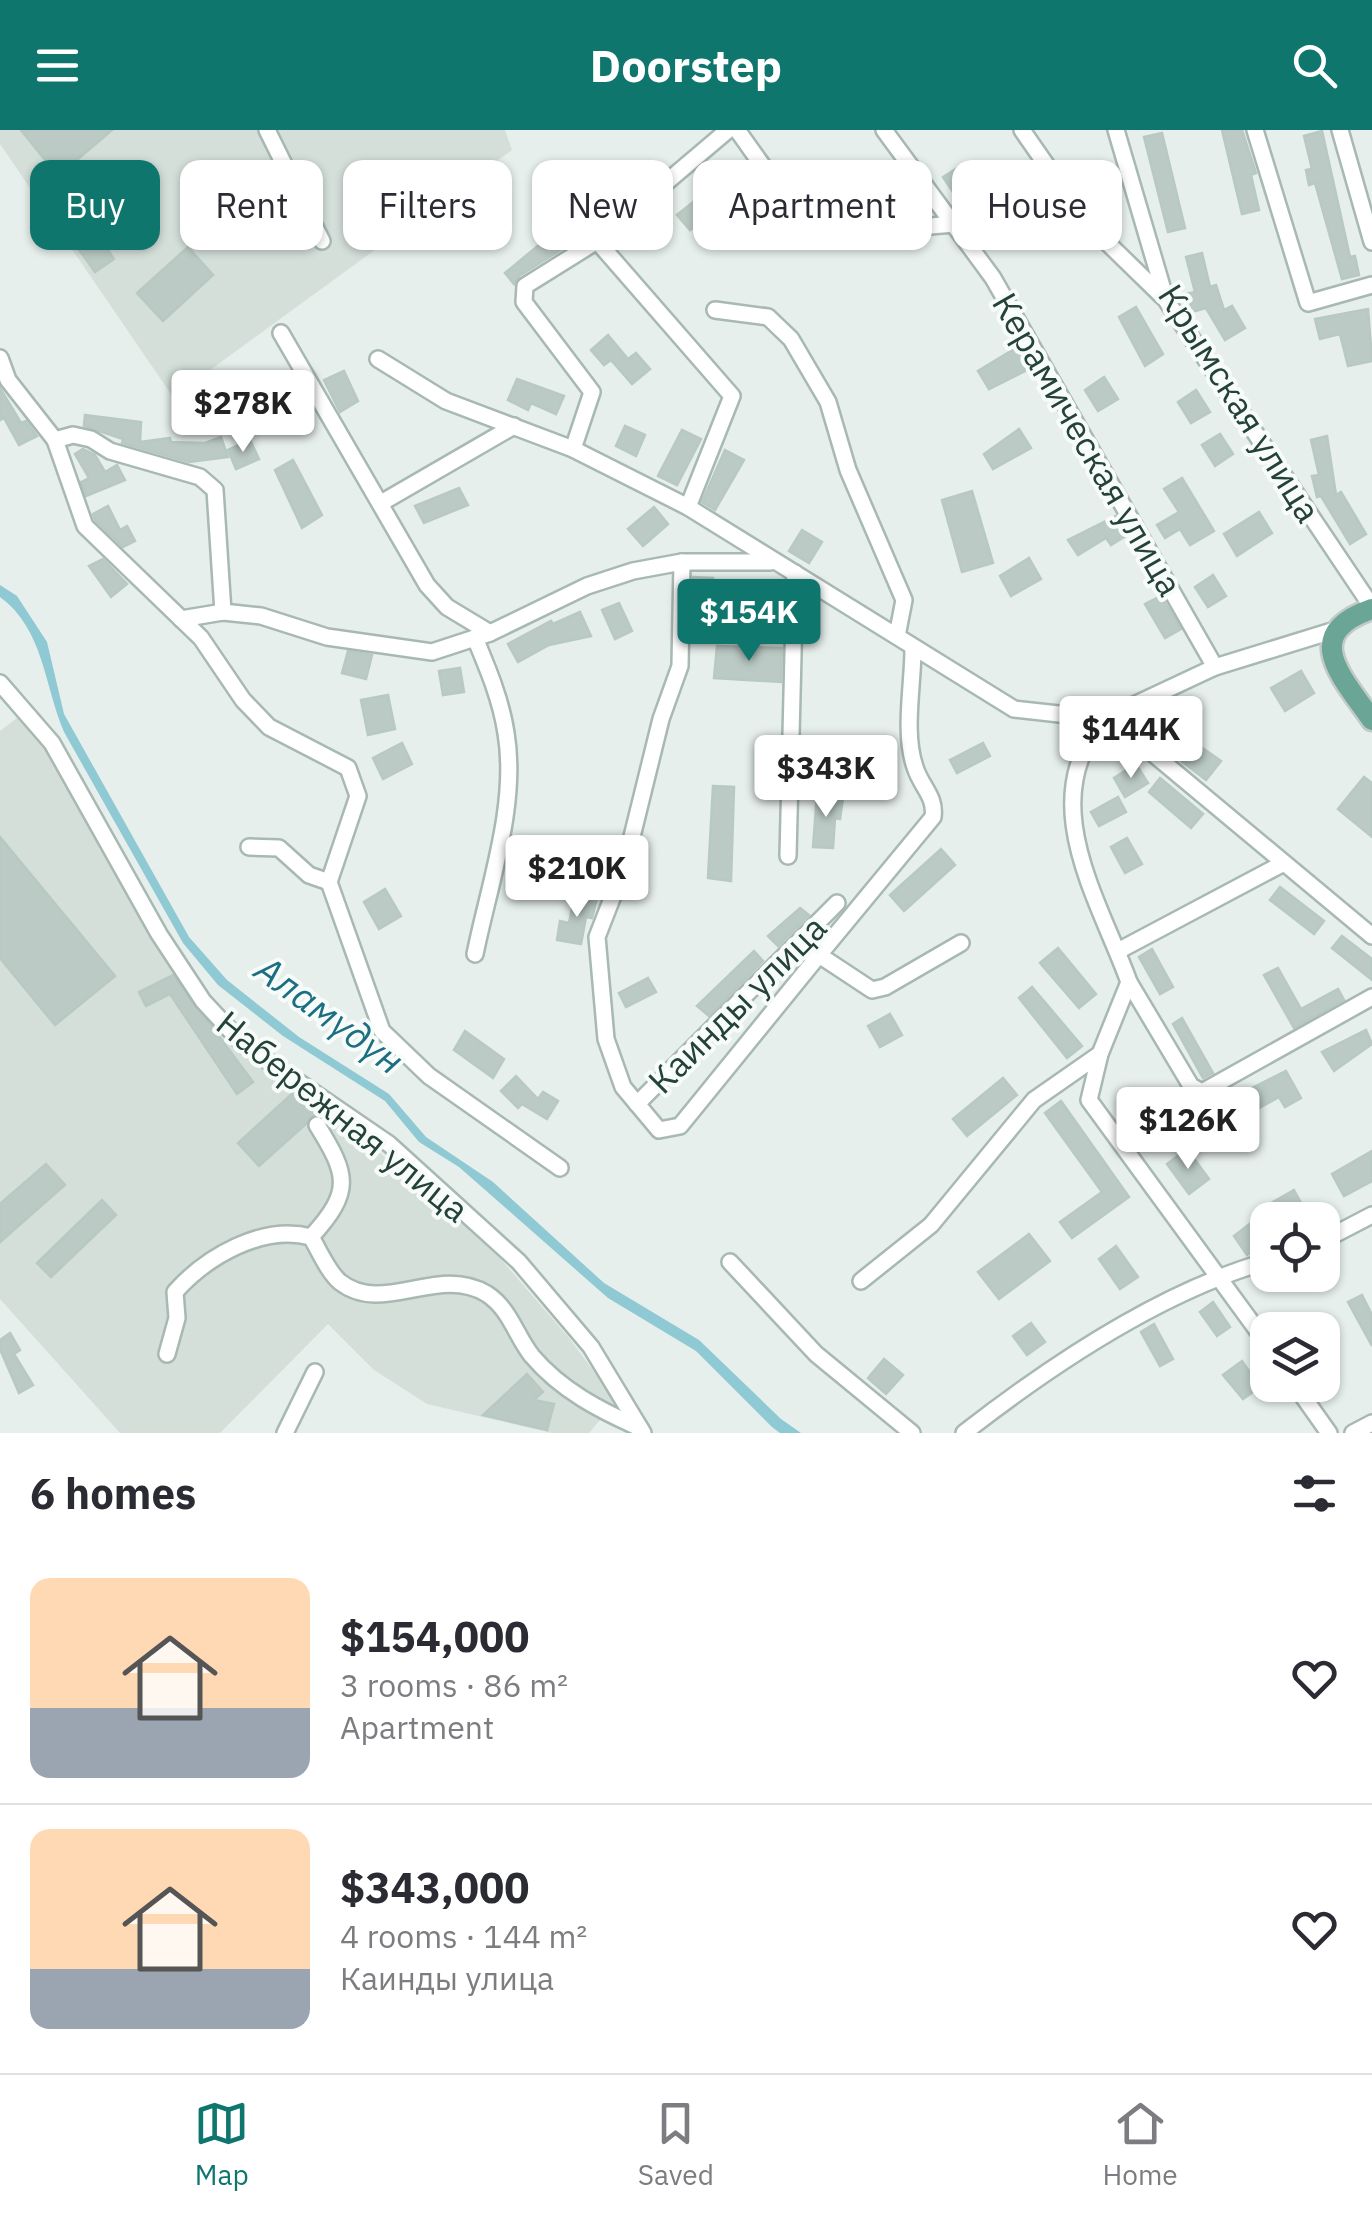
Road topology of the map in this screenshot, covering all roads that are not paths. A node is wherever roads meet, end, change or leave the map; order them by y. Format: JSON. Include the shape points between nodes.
{"nodes":[{"id":1,"x":268,"y":130,"type":"edge"},
{"id":2,"x":728,"y":130,"type":"edge"},
{"id":3,"x":737,"y":130,"type":"edge"},
{"id":4,"x":884,"y":130,"type":"edge"},
{"id":5,"x":1022,"y":130,"type":"edge"},
{"id":6,"x":1116,"y":130,"type":"edge"},
{"id":7,"x":1255,"y":130,"type":"edge"},
{"id":8,"x":1340,"y":130,"type":"edge"},
{"id":9,"x":282,"y":160,"type":"edge"},
{"id":10,"x":673,"y":176,"type":"edge"},
{"id":11,"x":952,"y":219,"type":"edge"},
{"id":12,"x":952,"y":224,"type":"edge"},
{"id":13,"x":1372,"y":242,"type":"edge"},
{"id":14,"x":581,"y":250,"type":"edge"},
{"id":15,"x":606,"y":250,"type":"edge"},
{"id":16,"x":973,"y":250,"type":"edge"},
{"id":17,"x":1372,"y":285,"type":"edge"},
{"id":18,"x":1166,"y":300,"type":"junction"},
{"id":19,"x":715,"y":310,"type":"dead end"},
{"id":20,"x":281,"y":333,"type":"dead end"},
{"id":21,"x":0,"y":358,"type":"edge"},
{"id":22,"x":378,"y":359,"type":"dead end"},
{"id":23,"x":514,"y":426,"type":"junction"},
{"id":24,"x":54,"y":440,"type":"junction"},
{"id":25,"x":573,"y":450,"type":"junction"},
{"id":26,"x":381,"y":502,"type":"junction"},
{"id":27,"x":688,"y":507,"type":"junction"},
{"id":28,"x":682,"y":562,"type":"junction"},
{"id":29,"x":775,"y":562,"type":"junction"},
{"id":30,"x":795,"y":573,"type":"junction"},
{"id":31,"x":1372,"y":608,"type":"edge"},
{"id":32,"x":223,"y":612,"type":"junction"},
{"id":33,"x":181,"y":619,"type":"junction"},
{"id":34,"x":1335,"y":630,"type":"junction"},
{"id":35,"x":483,"y":635,"type":"junction"},
{"id":36,"x":897,"y":636,"type":"junction"},
{"id":37,"x":913,"y":649,"type":"junction"},
{"id":38,"x":1215,"y":667,"type":"junction"},
{"id":39,"x":2,"y":688,"type":"edge"},
{"id":40,"x":1106,"y":718,"type":"junction"},
{"id":41,"x":1372,"y":720,"type":"edge"},
{"id":42,"x":249,"y":846,"type":"dead end"},
{"id":43,"x":788,"y":856,"type":"dead end"},
{"id":44,"x":1282,"y":864,"type":"junction"},
{"id":45,"x":329,"y":882,"type":"junction"},
{"id":46,"x":837,"y":903,"type":"dead end"},
{"id":47,"x":1372,"y":936,"type":"edge"},
{"id":48,"x":961,"y":943,"type":"dead end"},
{"id":49,"x":1118,"y":951,"type":"junction"},
{"id":50,"x":475,"y":954,"type":"dead end"},
{"id":51,"x":820,"y":955,"type":"junction"},
{"id":52,"x":1129,"y":982,"type":"junction"},
{"id":53,"x":1372,"y":998,"type":"edge"},
{"id":54,"x":1100,"y":1054,"type":"junction"},
{"id":55,"x":637,"y":1104,"type":"junction"},
{"id":56,"x":317,"y":1125,"type":"dead end"},
{"id":57,"x":560,"y":1168,"type":"dead end"},
{"id":58,"x":1372,"y":1215,"type":"edge"},
{"id":59,"x":1340,"y":1231,"type":"edge"},
{"id":60,"x":311,"y":1237,"type":"junction"},
{"id":61,"x":730,"y":1262,"type":"dead end"},
{"id":62,"x":1250,"y":1267,"type":"edge"},
{"id":63,"x":1218,"y":1276,"type":"junction"},
{"id":64,"x":862,"y":1281,"type":"dead end"},
{"id":65,"x":1250,"y":1320,"type":"edge"},
{"id":66,"x":167,"y":1354,"type":"dead end"},
{"id":67,"x":315,"y":1372,"type":"dead end"},
{"id":68,"x":1308,"y":1402,"type":"edge"},
{"id":69,"x":1372,"y":1423,"type":"edge"},
{"id":70,"x":641,"y":1430,"type":"edge"},
{"id":71,"x":286,"y":1433,"type":"edge"},
{"id":72,"x":912,"y":1433,"type":"edge"},
{"id":73,"x":964,"y":1433,"type":"edge"},
{"id":74,"x":1329,"y":1433,"type":"edge"},
{"id":75,"x":1353,"y":1433,"type":"edge"}],
"edges":[{"from":1,"to":9,"type":"street"},
{"from":2,"to":10,"type":"street"},
{"from":3,"to":12,"type":"street","via":[[806,220],[888,228]]},
{"from":4,"to":11,"type":"street","name":"Керамическая улица"},
{"from":5,"to":18,"type":"street","via":[[1086,222]]},
{"from":6,"to":18,"type":"street","name":"Крымская улица"},
{"from":7,"to":17,"type":"street","via":[[1308,304]]},
{"from":8,"to":13,"type":"street"},
{"from":14,"to":25,"type":"street","via":[[525,286],[524,302],[592,392]]},
{"from":15,"to":27,"type":"street","via":[[732,396]]},
{"from":16,"to":38,"type":"street","name":"Керамическая улица"},
{"from":18,"to":31,"type":"street","name":"Крымская улица"},
{"from":19,"to":36,"type":"street","via":[[768,317],[791,340],[828,402],[848,470],[904,600]]},
{"from":20,"to":26,"type":"street"},
{"from":21,"to":24,"type":"street","via":[[8,380]]},
{"from":22,"to":23,"type":"street","via":[[446,400]]},
{"from":23,"to":25,"type":"street"},
{"from":23,"to":26,"type":"street"},
{"from":24,"to":32,"type":"street","via":[[91,439],[110,451],[200,477],[215,490]]},
{"from":24,"to":33,"type":"street","via":[[84,526]]},
{"from":25,"to":27,"type":"street"},
{"from":26,"to":35,"type":"street","via":[[427,585]]},
{"from":27,"to":29,"type":"street"},
{"from":28,"to":29,"type":"street"},
{"from":28,"to":35,"type":"street","via":[[586,586]]},
{"from":28,"to":55,"type":"street","via":[[680,666],[625,865],[597,936],[606,1039],[623,1088]]},
{"from":29,"to":30,"type":"street"},
{"from":30,"to":36,"type":"street"},
{"from":30,"to":43,"type":"street"},
{"from":31,"to":34,"type":"main road"},
{"from":32,"to":33,"type":"street"},
{"from":32,"to":35,"type":"street","via":[[262,616],[327,637],[432,652]]},
{"from":33,"to":45,"type":"street","via":[[270,727],[348,768],[358,796]]},
{"from":34,"to":38,"type":"street"},
{"from":34,"to":41,"type":"main road","via":[[1331,654]]},
{"from":35,"to":50,"type":"street","via":[[507,736],[505,803]]},
{"from":36,"to":37,"type":"street"},
{"from":37,"to":40,"type":"street","via":[[1014,709]]},
{"from":37,"to":51,"type":"street","via":[[910,746],[935,805],[934,818]]},
{"from":38,"to":40,"type":"street"},
{"from":39,"to":70,"type":"street","name":"Набережная улица","via":[[52,743],[203,1001],[244,1044],[390,1144],[519,1262],[591,1347]]},
{"from":40,"to":44,"type":"street"},
{"from":40,"to":49,"type":"street","via":[[1087,739],[1076,776],[1072,835]]},
{"from":42,"to":45,"type":"street","via":[[279,848],[309,875]]},
{"from":44,"to":47,"type":"street"},
{"from":44,"to":49,"type":"street"},
{"from":45,"to":57,"type":"street","via":[[382,1031],[429,1076]]},
{"from":46,"to":55,"type":"street","name":"Каинды улица"},
{"from":48,"to":51,"type":"street","via":[[872,990]]},
{"from":49,"to":52,"type":"street"},
{"from":51,"to":55,"type":"street","via":[[680,1126],[658,1130]]},
{"from":52,"to":53,"type":"street","via":[[1190,1086],[1202,1092]]},
{"from":52,"to":54,"type":"street"},
{"from":54,"to":63,"type":"street","via":[[1088,1100]]},
{"from":54,"to":64,"type":"street","via":[[1034,1100],[932,1225]]},
{"from":56,"to":60,"type":"street","via":[[342,1165],[343,1193]]},
{"from":58,"to":59,"type":"street"},
{"from":60,"to":66,"type":"street","via":[[294,1232],[256,1240],[199,1264],[175,1292],[177,1318]]},
{"from":60,"to":70,"type":"street","via":[[338,1281],[365,1295],[434,1282],[484,1292],[502,1307],[532,1355],[585,1403]]},
{"from":61,"to":72,"type":"street","via":[[816,1354]]},
{"from":62,"to":63,"type":"street"},
{"from":63,"to":65,"type":"street"},
{"from":63,"to":73,"type":"street","via":[[1088,1348]]},
{"from":67,"to":71,"type":"street"},
{"from":68,"to":74,"type":"street"},
{"from":69,"to":75,"type":"street"}]}
